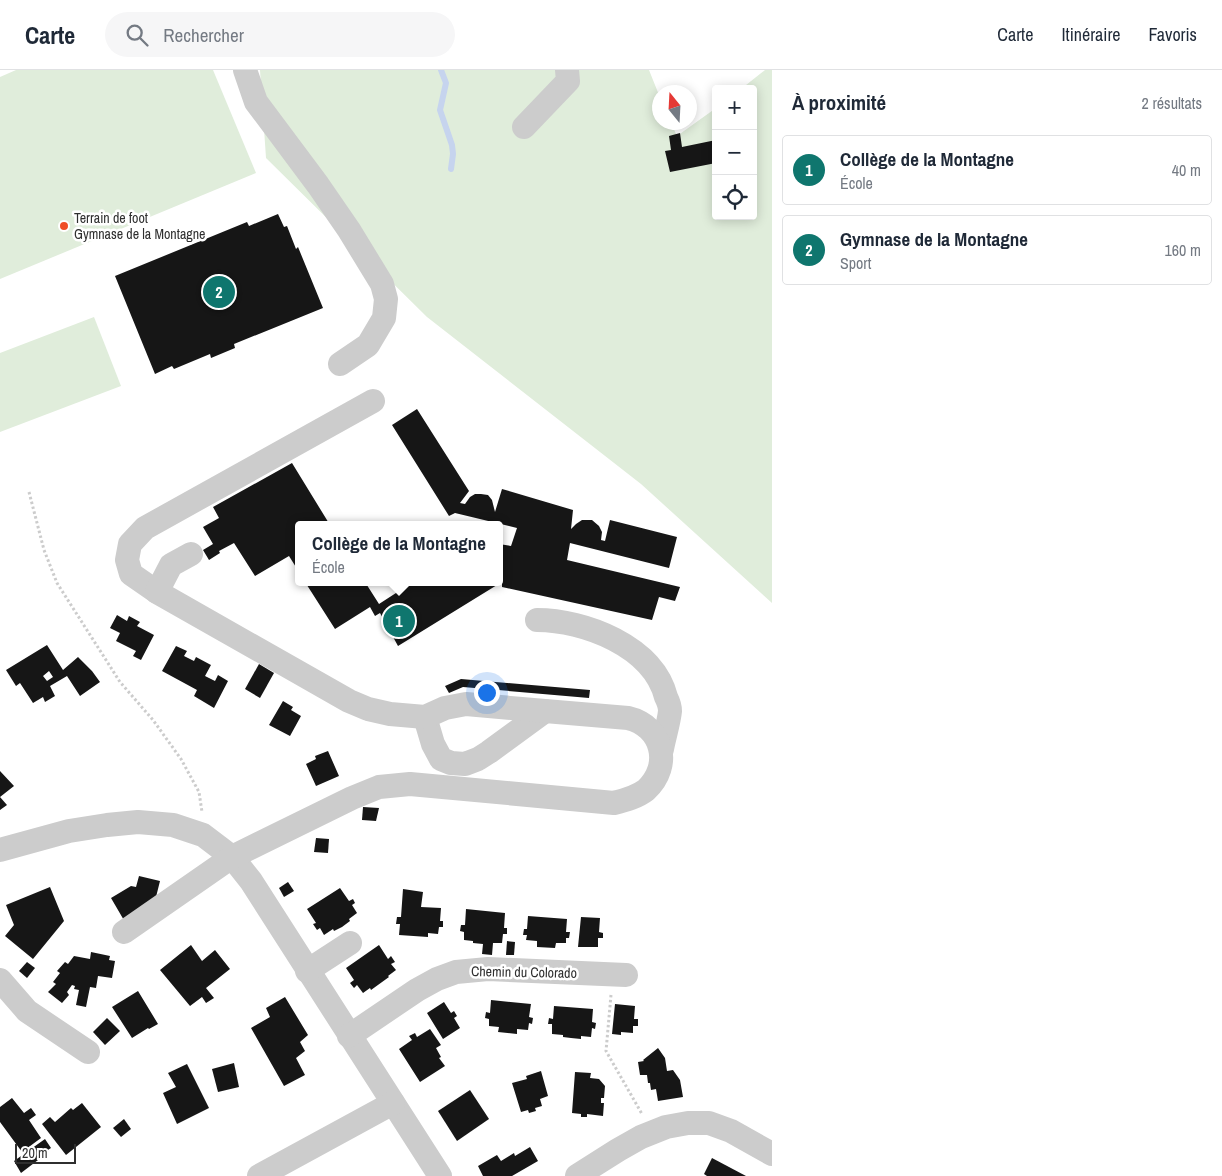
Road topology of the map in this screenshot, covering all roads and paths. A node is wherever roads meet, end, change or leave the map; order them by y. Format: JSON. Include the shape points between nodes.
{"nodes":[{"id":1,"x":244,"y":70,"type":"edge"},
{"id":2,"x":567,"y":70,"type":"edge"},
{"id":3,"x":524,"y":127,"type":"dead end"},
{"id":4,"x":340,"y":364,"type":"dead end"},
{"id":5,"x":373,"y":401,"type":"dead end"},
{"id":6,"x":29,"y":492,"type":"dead end"},
{"id":7,"x":191,"y":554,"type":"dead end"},
{"id":8,"x":156,"y":592,"type":"junction"},
{"id":9,"x":536,"y":620,"type":"dead end"},
{"id":10,"x":545,"y":711,"type":"junction"},
{"id":11,"x":426,"y":717,"type":"junction"},
{"id":12,"x":662,"y":749,"type":"junction"},
{"id":13,"x":203,"y":835,"type":"junction"},
{"id":14,"x":0,"y":850,"type":"edge"},
{"id":15,"x":232,"y":857,"type":"junction"},
{"id":16,"x":124,"y":932,"type":"dead end"},
{"id":17,"x":350,"y":943,"type":"dead end"},
{"id":18,"x":307,"y":970,"type":"junction"},
{"id":19,"x":619,"y":975,"type":"joint"},
{"id":20,"x":0,"y":980,"type":"edge"},
{"id":21,"x":349,"y":1036,"type":"junction"},
{"id":22,"x":88,"y":1052,"type":"dead end"},
{"id":23,"x":393,"y":1103,"type":"junction"},
{"id":24,"x":643,"y":1115,"type":"dead end"},
{"id":25,"x":772,"y":1154,"type":"edge"},
{"id":26,"x":259,"y":1176,"type":"edge"},
{"id":27,"x":440,"y":1176,"type":"edge"},
{"id":28,"x":577,"y":1176,"type":"edge"}],
"edges":[{"from":1,"to":4,"type":"street","via":[[256,102],[344,222],[382,284],[386,299],[384,318],[368,345]]},
{"from":2,"to":3,"type":"street","via":[[568,81]]},
{"from":5,"to":8,"type":"street","via":[[145,528],[130,544],[127,560],[131,574]]},
{"from":6,"to":13,"type":"path","via":[[44,550],[57,583],[120,682],[181,759],[199,792]]},
{"from":7,"to":8,"type":"street","via":[[171,565]]},
{"from":8,"to":11,"type":"street","via":[[349,701],[390,714]]},
{"from":9,"to":12,"type":"street","via":[[581,626],[617,640],[651,666],[664,688],[670,710]]},
{"from":10,"to":11,"type":"street","via":[[466,704],[445,708]]},
{"from":10,"to":11,"type":"street","via":[[489,752],[464,764],[441,758],[433,744]]},
{"from":10,"to":12,"type":"street","via":[[638,720],[656,737]]},
{"from":12,"to":15,"type":"street","via":[[657,777],[646,790],[631,799],[614,803],[410,784],[380,787]]},
{"from":13,"to":14,"type":"street","via":[[173,825],[138,822],[69,831]]},
{"from":13,"to":15,"type":"street"},
{"from":15,"to":16,"type":"street"},
{"from":15,"to":18,"type":"street","via":[[251,881]]},
{"from":17,"to":18,"type":"street"},
{"from":18,"to":21,"type":"street"},
{"from":19,"to":21,"type":"street","name":"Chemin du Colorado","via":[[488,969],[456,972],[437,978]]},
{"from":19,"to":24,"type":"path","via":[[606,1050]]},
{"from":20,"to":22,"type":"street","via":[[27,1011]]},
{"from":21,"to":23,"type":"street"},
{"from":23,"to":26,"type":"street"},
{"from":23,"to":27,"type":"street"},
{"from":25,"to":28,"type":"street","via":[[709,1123],[688,1124],[666,1127],[641,1137]]}]}
